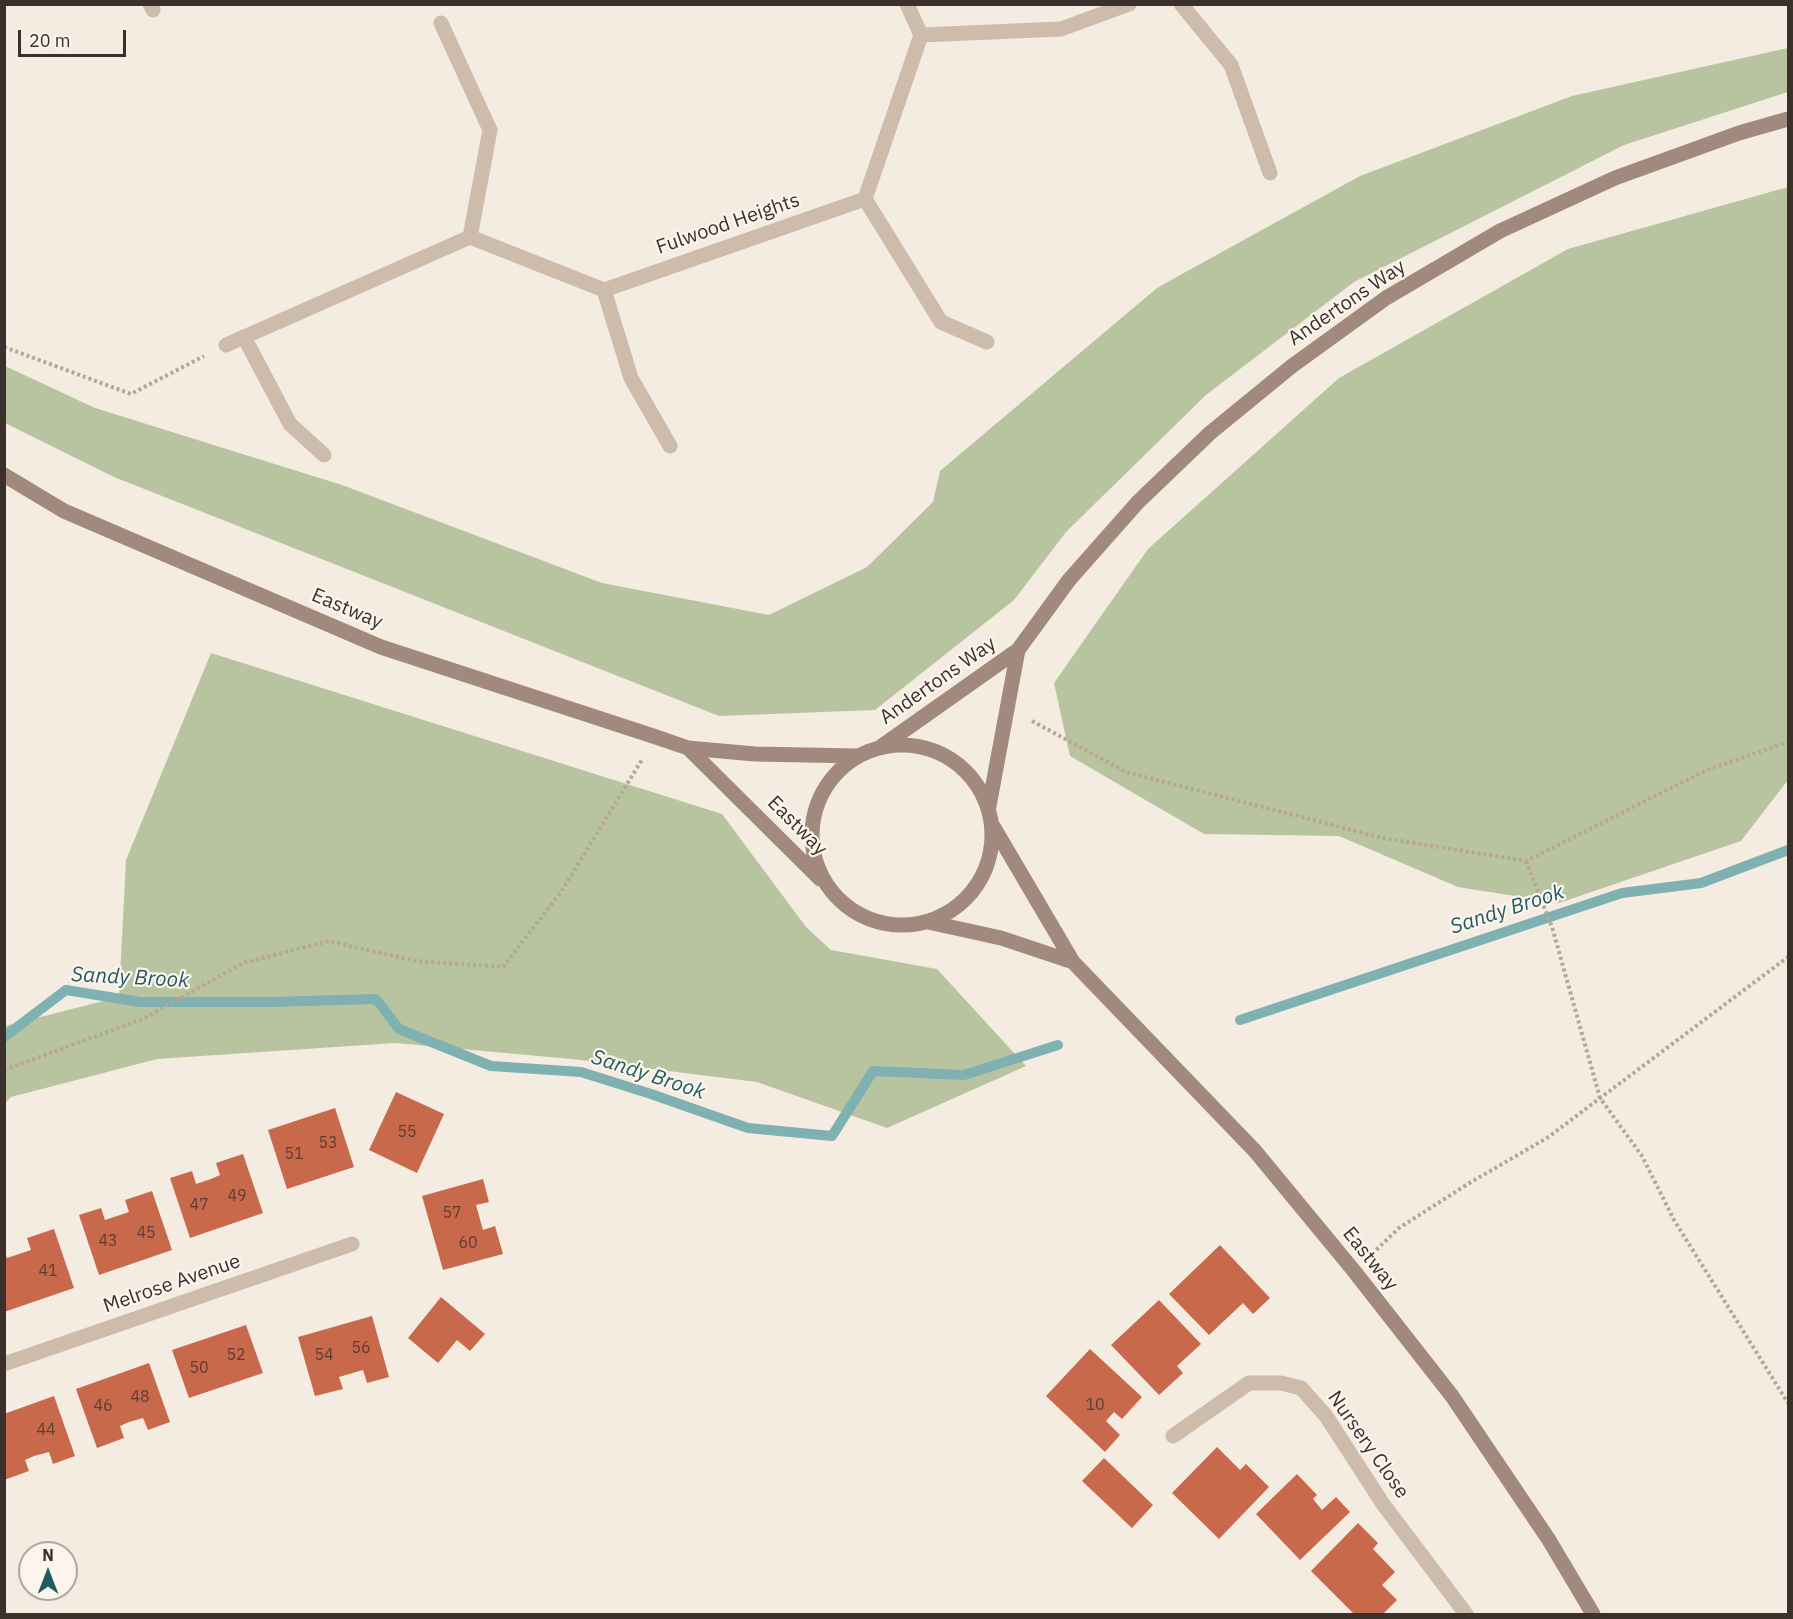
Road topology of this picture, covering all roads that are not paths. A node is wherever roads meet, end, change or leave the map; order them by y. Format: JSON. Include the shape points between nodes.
{"nodes":[{"id":1,"x":907,"y":4,"type":"edge"},
{"id":2,"x":1129,"y":4,"type":"edge"},
{"id":3,"x":1181,"y":4,"type":"edge"},
{"id":4,"x":441,"y":23,"type":"dead end"},
{"id":5,"x":921,"y":35,"type":"junction"},
{"id":6,"x":1788,"y":119,"type":"edge"},
{"id":7,"x":1270,"y":173,"type":"dead end"},
{"id":8,"x":866,"y":199,"type":"junction"},
{"id":9,"x":471,"y":237,"type":"junction"},
{"id":10,"x":604,"y":290,"type":"junction"},
{"id":11,"x":244,"y":337,"type":"junction"},
{"id":12,"x":987,"y":342,"type":"dead end"},
{"id":13,"x":226,"y":345,"type":"road end"},
{"id":14,"x":670,"y":446,"type":"dead end"},
{"id":15,"x":324,"y":455,"type":"dead end"},
{"id":16,"x":4,"y":475,"type":"edge"},
{"id":17,"x":1018,"y":650,"type":"junction"},
{"id":18,"x":882,"y":746,"type":"junction"},
{"id":19,"x":688,"y":748,"type":"junction"},
{"id":20,"x":857,"y":756,"type":"junction"},
{"id":21,"x":989,"y":806,"type":"junction"},
{"id":22,"x":993,"y":826,"type":"junction"},
{"id":23,"x":825,"y":884,"type":"junction"},
{"id":24,"x":928,"y":922,"type":"junction"},
{"id":25,"x":1073,"y":962,"type":"junction"},
{"id":26,"x":352,"y":1244,"type":"dead end"},
{"id":27,"x":4,"y":1364,"type":"edge"},
{"id":28,"x":1173,"y":1436,"type":"dead end"},
{"id":29,"x":1466,"y":1614,"type":"edge"},
{"id":30,"x":1593,"y":1614,"type":"edge"}],
"edges":[{"from":1,"to":5,"type":"street"},
{"from":2,"to":5,"type":"street","via":[[1061,29]]},
{"from":3,"to":7,"type":"street","via":[[1231,65]]},
{"from":4,"to":9,"type":"street","via":[[490,130]]},
{"from":5,"to":8,"type":"street"},
{"from":6,"to":17,"type":"main road","name":"Andertons Way","via":[[1615,178],[1500,231],[1386,298],[1292,366],[1210,433],[1138,502],[1077,571]]},
{"from":8,"to":10,"type":"street","name":"Fulwood Heights"},
{"from":8,"to":12,"type":"street","via":[[941,322]]},
{"from":9,"to":10,"type":"street"},
{"from":9,"to":11,"type":"street"},
{"from":10,"to":14,"type":"street","via":[[631,378]]},
{"from":11,"to":13,"type":"street"},
{"from":11,"to":15,"type":"street","via":[[290,424]]},
{"from":16,"to":19,"type":"main road","name":"Eastway","via":[[64,511],[381,647]]},
{"from":17,"to":18,"type":"main road","name":"Andertons Way"},
{"from":17,"to":21,"type":"main road","name":"Andertons Way"},
{"from":18,"to":20,"type":"main road"},
{"from":18,"to":21,"type":"main road","via":[[909,744],[943,754],[958,763],[976,783]]},
{"from":19,"to":20,"type":"main road","name":"Eastway"},
{"from":19,"to":23,"type":"main road","name":"Eastway"},
{"from":20,"to":23,"type":"main road","via":[[834,774],[818,799],[813,818],[813,856]]},
{"from":21,"to":22,"type":"main road"},
{"from":22,"to":24,"type":"main road","via":[[990,857],[978,886],[956,908]]},
{"from":22,"to":25,"type":"main road","name":"Eastway"},
{"from":23,"to":24,"type":"main road","via":[[844,906],[870,921],[899,926]]},
{"from":24,"to":25,"type":"main road","name":"Eastway","via":[[1001,938]]},
{"from":25,"to":30,"type":"main road","name":"Eastway","via":[[1256,1151],[1354,1271],[1452,1396],[1549,1540]]},
{"from":26,"to":27,"type":"street","name":"Melrose Avenue"},
{"from":28,"to":29,"type":"street","name":"Nursery Close","via":[[1249,1383],[1281,1383],[1301,1388],[1326,1416],[1383,1503]]}]}
